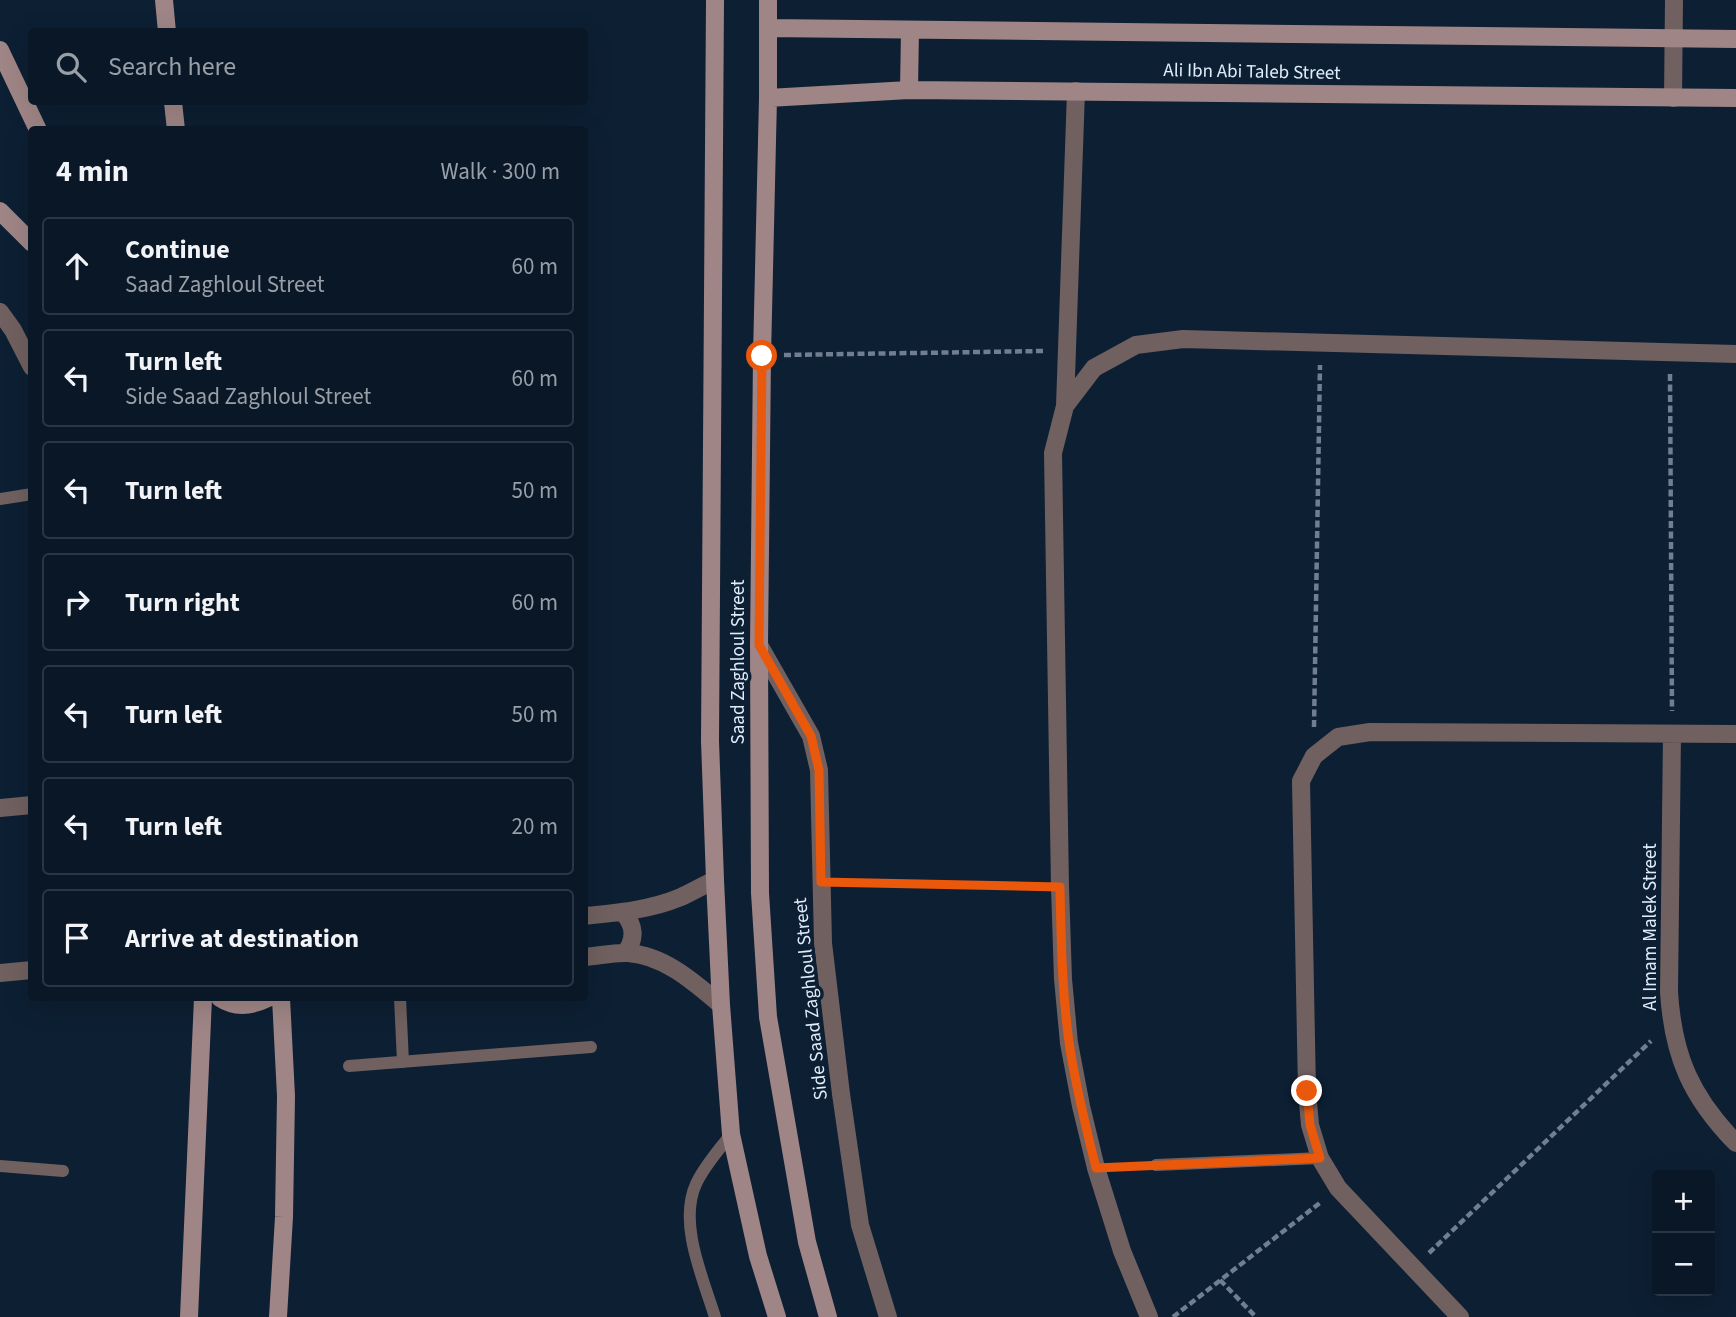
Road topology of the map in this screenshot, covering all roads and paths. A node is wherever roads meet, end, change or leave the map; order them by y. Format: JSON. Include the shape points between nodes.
{"nodes":[{"id":1,"x":164,"y":0,"type":"edge"},
{"id":2,"x":715,"y":0,"type":"edge"},
{"id":3,"x":768,"y":0,"type":"edge"},
{"id":4,"x":1674,"y":0,"type":"edge"},
{"id":5,"x":768,"y":27,"type":"junction"},
{"id":6,"x":167,"y":28,"type":"edge"},
{"id":7,"x":910,"y":30,"type":"junction"},
{"id":8,"x":1673,"y":38,"type":"junction"},
{"id":9,"x":1736,"y":39,"type":"edge"},
{"id":10,"x":0,"y":50,"type":"edge"},
{"id":11,"x":909,"y":90,"type":"junction"},
{"id":12,"x":1076,"y":91,"type":"junction"},
{"id":13,"x":1673,"y":97,"type":"junction"},
{"id":14,"x":768,"y":98,"type":"junction"},
{"id":15,"x":1736,"y":98,"type":"edge"},
{"id":16,"x":173,"y":105,"type":"edge"},
{"id":17,"x":36,"y":126,"type":"edge"},
{"id":18,"x":176,"y":126,"type":"edge"},
{"id":19,"x":0,"y":211,"type":"edge"},
{"id":20,"x":28,"y":239,"type":"edge"},
{"id":21,"x":0,"y":312,"type":"edge"},
{"id":22,"x":1320,"y":343,"type":"junction"},
{"id":23,"x":1066,"y":351,"type":"junction"},
{"id":24,"x":1670,"y":352,"type":"junction"},
{"id":25,"x":1736,"y":354,"type":"edge"},
{"id":26,"x":762,"y":356,"type":"junction"},
{"id":27,"x":28,"y":359,"type":"edge"},
{"id":28,"x":1065,"y":406,"type":"junction"},
{"id":29,"x":28,"y":495,"type":"edge"},
{"id":30,"x":0,"y":499,"type":"edge"},
{"id":31,"x":759,"y":645,"type":"junction"},
{"id":32,"x":1672,"y":734,"type":"junction"},
{"id":33,"x":1736,"y":734,"type":"edge"},
{"id":34,"x":1314,"y":756,"type":"junction"},
{"id":35,"x":28,"y":805,"type":"edge"},
{"id":36,"x":0,"y":808,"type":"edge"},
{"id":37,"x":715,"y":880,"type":"junction"},
{"id":38,"x":821,"y":882,"type":"junction"},
{"id":39,"x":1060,"y":887,"type":"junction"},
{"id":40,"x":623,"y":913,"type":"junction"},
{"id":41,"x":588,"y":916,"type":"edge"},
{"id":42,"x":625,"y":953,"type":"junction"},
{"id":43,"x":588,"y":957,"type":"edge"},
{"id":44,"x":28,"y":970,"type":"edge"},
{"id":45,"x":0,"y":973,"type":"edge"},
{"id":46,"x":203,"y":1001,"type":"edge"},
{"id":47,"x":224,"y":1001,"type":"edge"},
{"id":48,"x":262,"y":1001,"type":"edge"},
{"id":49,"x":281,"y":1001,"type":"edge"},
{"id":50,"x":400,"y":1001,"type":"edge"},
{"id":51,"x":721,"y":1005,"type":"junction"},
{"id":52,"x":1671,"y":1022,"type":"junction"},
{"id":53,"x":591,"y":1047,"type":"dead end"},
{"id":54,"x":403,"y":1062,"type":"junction"},
{"id":55,"x":349,"y":1066,"type":"dead end"},
{"id":56,"x":730,"y":1134,"type":"junction"},
{"id":57,"x":1736,"y":1143,"type":"edge"},
{"id":58,"x":1320,"y":1158,"type":"junction"},
{"id":59,"x":1156,"y":1165,"type":"dead end"},
{"id":60,"x":0,"y":1166,"type":"edge"},
{"id":61,"x":63,"y":1171,"type":"dead end"},
{"id":62,"x":1338,"y":1188,"type":"junction"},
{"id":63,"x":1413,"y":1268,"type":"junction"},
{"id":64,"x":1220,"y":1280,"type":"junction"},
{"id":65,"x":190,"y":1317,"type":"edge"},
{"id":66,"x":278,"y":1317,"type":"edge"},
{"id":67,"x":715,"y":1317,"type":"edge"},
{"id":68,"x":777,"y":1317,"type":"edge"},
{"id":69,"x":828,"y":1317,"type":"edge"},
{"id":70,"x":888,"y":1317,"type":"edge"},
{"id":71,"x":1149,"y":1317,"type":"edge"},
{"id":72,"x":1172,"y":1317,"type":"edge"},
{"id":73,"x":1256,"y":1317,"type":"edge"},
{"id":74,"x":1460,"y":1317,"type":"edge"}],
"edges":[{"from":1,"to":6,"type":"street"},
{"from":2,"to":37,"type":"street","name":"Saad Zaghloul Street","via":[[710,741]]},
{"from":3,"to":5,"type":"street","name":"Saad Zaghloul Street"},
{"from":4,"to":8,"type":"street"},
{"from":5,"to":7,"type":"street","name":"Ali Ibn Abi Taleb Street"},
{"from":5,"to":14,"type":"street","name":"Saad Zaghloul Street"},
{"from":7,"to":8,"type":"street","name":"Ali Ibn Abi Taleb Street"},
{"from":7,"to":11,"type":"street"},
{"from":8,"to":9,"type":"street","name":"Ali Ibn Abi Taleb Street"},
{"from":8,"to":13,"type":"street"},
{"from":10,"to":17,"type":"street"},
{"from":11,"to":12,"type":"street","name":"Ali Ibn Abi Taleb Street"},
{"from":11,"to":14,"type":"street","name":"Ali Ibn Abi Taleb Street"},
{"from":12,"to":13,"type":"street","name":"Ali Ibn Abi Taleb Street"},
{"from":12,"to":23,"type":"street"},
{"from":13,"to":15,"type":"street","name":"Ali Ibn Abi Taleb Street"},
{"from":14,"to":26,"type":"street","name":"Saad Zaghloul Street"},
{"from":16,"to":18,"type":"street"},
{"from":19,"to":20,"type":"street"},
{"from":21,"to":27,"type":"street"},
{"from":22,"to":24,"type":"street"},
{"from":22,"to":28,"type":"street","via":[[1183,339],[1136,345],[1094,368]]},
{"from":22,"to":34,"type":"path"},
{"from":23,"to":26,"type":"path"},
{"from":23,"to":28,"type":"street"},
{"from":24,"to":25,"type":"street"},
{"from":24,"to":32,"type":"path"},
{"from":26,"to":31,"type":"street","name":"Saad Zaghloul Street"},
{"from":28,"to":39,"type":"street","via":[[1053,453]]},
{"from":29,"to":30,"type":"lane"},
{"from":31,"to":38,"type":"street","name":"Side Saad Zaghloul Street","via":[[811,736],[819,770]]},
{"from":31,"to":69,"type":"street","name":"Saad Zaghloul Street","via":[[760,892],[768,1017],[807,1242]]},
{"from":32,"to":33,"type":"street"},
{"from":32,"to":34,"type":"street","via":[[1370,732],[1339,737]]},
{"from":32,"to":52,"type":"street","name":"Al Imam Malek Street"},
{"from":34,"to":58,"type":"street","via":[[1301,781],[1300,808],[1307,1091],[1310,1125]]},
{"from":35,"to":36,"type":"street"},
{"from":37,"to":40,"type":"street","via":[[681,897]]},
{"from":37,"to":51,"type":"street","name":"Saad Zaghloul Street"},
{"from":38,"to":39,"type":"path"},
{"from":38,"to":70,"type":"street","name":"Side Saad Zaghloul Street","via":[[823,943],[860,1225]]},
{"from":39,"to":71,"type":"street","via":[[1063,979],[1080,1106],[1122,1251]]},
{"from":40,"to":41,"type":"street"},
{"from":40,"to":42,"type":"street","via":[[633,937]]},
{"from":42,"to":43,"type":"street"},
{"from":42,"to":51,"type":"street","via":[[664,963]]},
{"from":44,"to":45,"type":"street"},
{"from":46,"to":65,"type":"street"},
{"from":47,"to":48,"type":"street","via":[[240,1005]]},
{"from":49,"to":66,"type":"street","via":[[286,1096]]},
{"from":50,"to":54,"type":"lane"},
{"from":51,"to":56,"type":"street","name":"Saad Zaghloul Street"},
{"from":52,"to":57,"type":"street","name":"Al Imam Malek Street","via":[[1681,1062],[1699,1099]]},
{"from":52,"to":63,"type":"path"},
{"from":53,"to":54,"type":"lane"},
{"from":54,"to":55,"type":"lane"},
{"from":56,"to":67,"type":"lane","via":[[695,1186],[690,1205],[693,1245]]},
{"from":56,"to":68,"type":"street","name":"Saad Zaghloul Street"},
{"from":58,"to":59,"type":"lane"},
{"from":58,"to":62,"type":"street"},
{"from":60,"to":61,"type":"lane"},
{"from":62,"to":63,"type":"street"},
{"from":62,"to":64,"type":"path"},
{"from":63,"to":74,"type":"street"},
{"from":64,"to":72,"type":"path"},
{"from":64,"to":73,"type":"path"}]}
